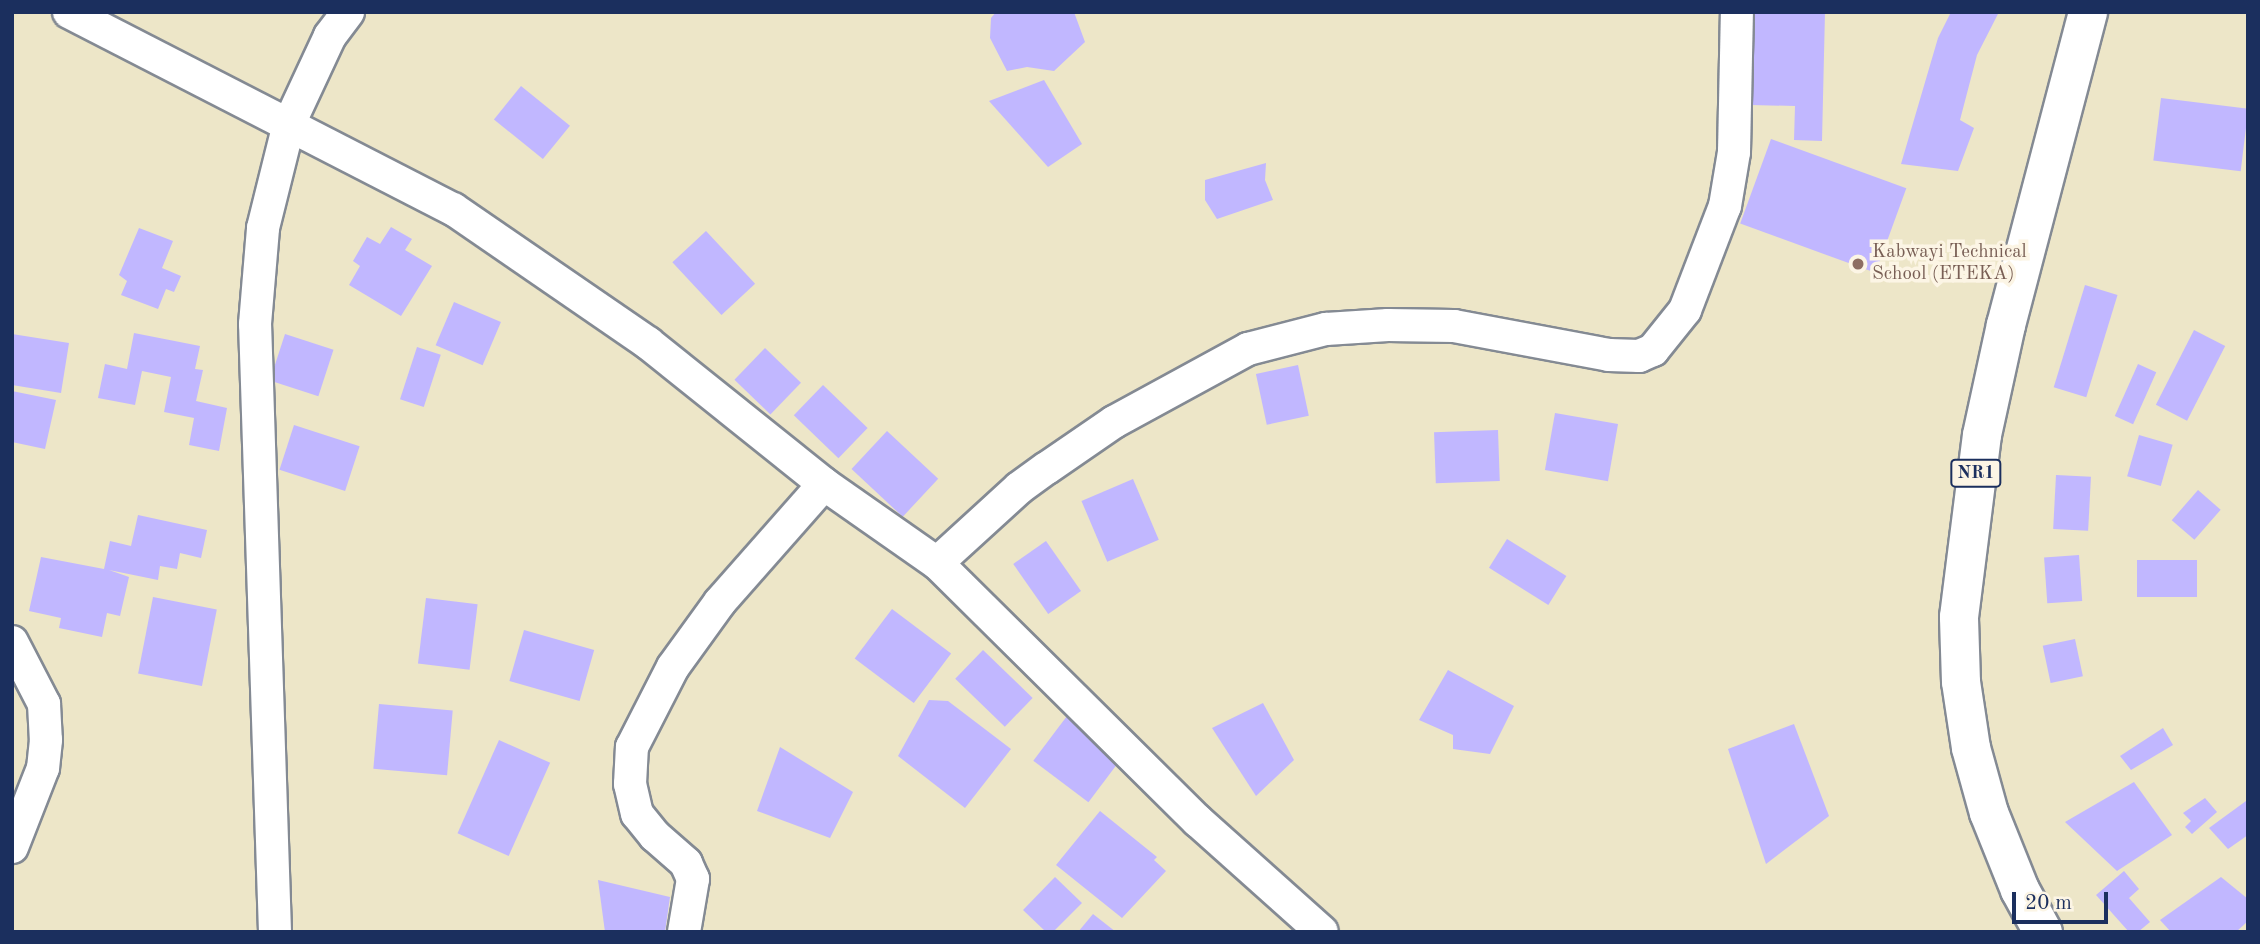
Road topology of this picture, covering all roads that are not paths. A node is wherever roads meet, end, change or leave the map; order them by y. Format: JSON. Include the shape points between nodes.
{"nodes":[{"id":1,"x":69,"y":12,"type":"edge"},
{"id":2,"x":348,"y":12,"type":"edge"},
{"id":3,"x":1737,"y":12,"type":"edge"},
{"id":4,"x":2088,"y":12,"type":"edge"},
{"id":5,"x":289,"y":124,"type":"junction"},
{"id":6,"x":824,"y":484,"type":"junction"},
{"id":7,"x":937,"y":563,"type":"junction"},
{"id":8,"x":12,"y":642,"type":"edge"},
{"id":9,"x":12,"y":846,"type":"edge"},
{"id":10,"x":275,"y":932,"type":"edge"},
{"id":11,"x":684,"y":932,"type":"edge"},
{"id":12,"x":1322,"y":932,"type":"edge"},
{"id":13,"x":2043,"y":932,"type":"edge"}],
"edges":[{"from":1,"to":5,"type":"street"},
{"from":2,"to":5,"type":"street","via":[[330,36]]},
{"from":3,"to":7,"type":"street","via":[[1734,152],[1725,206],[1685,310],[1653,350],[1639,356],[1608,355],[1454,326],[1388,325],[1326,330],[1248,349],[1114,422],[1019,488]]},
{"from":4,"to":13,"type":"highway","number":"NR1","via":[[1982,435],[1959,617],[1970,748],[1989,813],[2020,890]]},
{"from":5,"to":6,"type":"street","via":[[453,209],[648,343]]},
{"from":5,"to":10,"type":"street","via":[[263,228],[255,324]]},
{"from":6,"to":7,"type":"street"},
{"from":6,"to":11,"type":"street","via":[[720,602],[673,667],[632,747],[630,784],[637,814],[654,836],[686,863],[693,879]]},
{"from":7,"to":12,"type":"street","via":[[1198,821]]},
{"from":8,"to":9,"type":"street","via":[[44,704],[46,740],[43,768]]}]}
